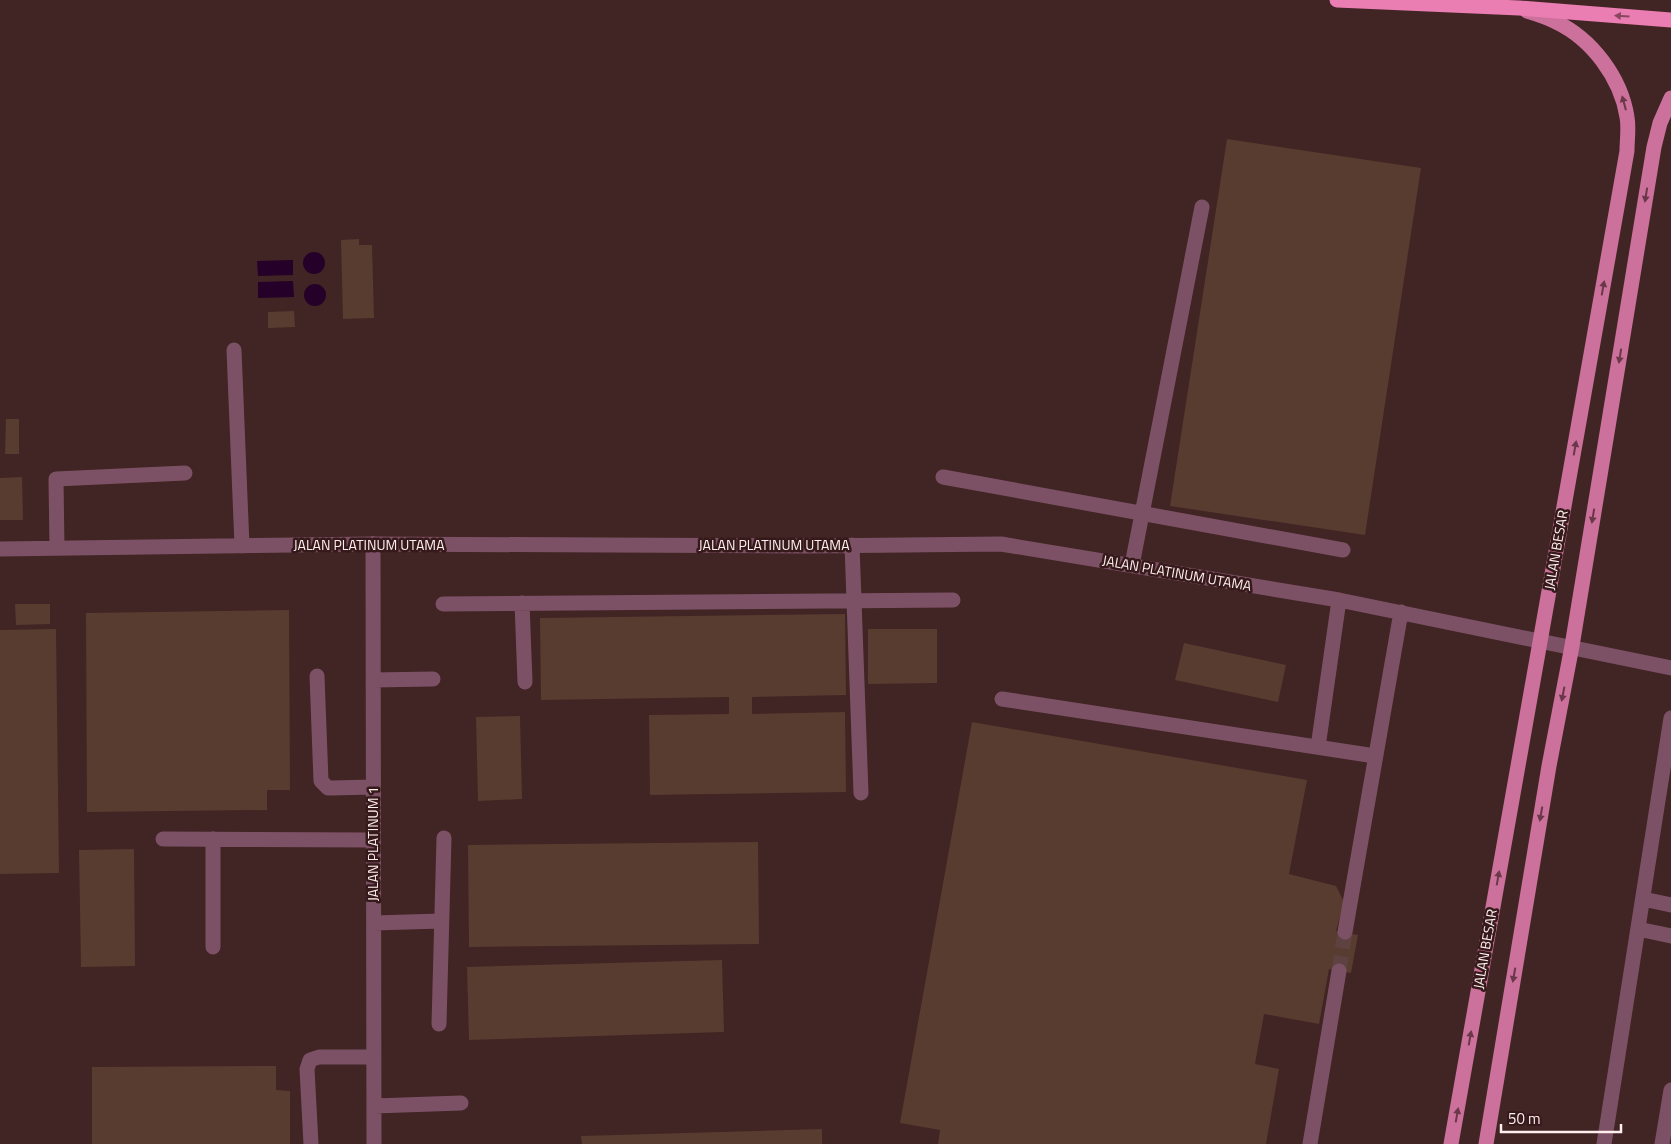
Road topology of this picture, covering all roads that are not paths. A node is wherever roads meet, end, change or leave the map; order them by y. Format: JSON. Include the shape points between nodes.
{"nodes":[{"id":1,"x":1337,"y":0,"type":"edge"},
{"id":2,"x":1519,"y":8,"type":"junction"},
{"id":3,"x":1671,"y":20,"type":"edge"},
{"id":4,"x":1671,"y":98,"type":"edge"},
{"id":5,"x":1202,"y":206,"type":"dead end"},
{"id":6,"x":234,"y":350,"type":"dead end"},
{"id":7,"x":184,"y":473,"type":"dead end"},
{"id":8,"x":943,"y":477,"type":"dead end"},
{"id":9,"x":1143,"y":512,"type":"junction"},
{"id":10,"x":373,"y":544,"type":"junction"},
{"id":11,"x":852,"y":545,"type":"junction"},
{"id":12,"x":242,"y":546,"type":"junction"},
{"id":13,"x":57,"y":548,"type":"junction"},
{"id":14,"x":0,"y":549,"type":"edge"},
{"id":15,"x":1343,"y":550,"type":"dead end"},
{"id":16,"x":1132,"y":565,"type":"junction"},
{"id":17,"x":854,"y":600,"type":"junction"},
{"id":18,"x":952,"y":600,"type":"dead end"},
{"id":19,"x":1339,"y":600,"type":"junction"},
{"id":20,"x":522,"y":603,"type":"junction"},
{"id":21,"x":443,"y":604,"type":"dead end"},
{"id":22,"x":1401,"y":612,"type":"junction"},
{"id":23,"x":1540,"y":640,"type":"junction"},
{"id":24,"x":1572,"y":646,"type":"junction"},
{"id":25,"x":1671,"y":668,"type":"edge"},
{"id":26,"x":318,"y":676,"type":"dead end"},
{"id":27,"x":433,"y":679,"type":"dead end"},
{"id":28,"x":373,"y":680,"type":"junction"},
{"id":29,"x":525,"y":682,"type":"dead end"},
{"id":30,"x":1002,"y":698,"type":"dead end"},
{"id":31,"x":1671,"y":718,"type":"edge"},
{"id":32,"x":1318,"y":747,"type":"junction"},
{"id":33,"x":1375,"y":756,"type":"junction"},
{"id":34,"x":374,"y":787,"type":"junction"},
{"id":35,"x":861,"y":793,"type":"dead end"},
{"id":36,"x":444,"y":838,"type":"dead end"},
{"id":37,"x":163,"y":839,"type":"dead end"},
{"id":38,"x":213,"y":839,"type":"junction"},
{"id":39,"x":374,"y":840,"type":"junction"},
{"id":40,"x":1642,"y":899,"type":"junction"},
{"id":41,"x":1671,"y":905,"type":"edge"},
{"id":42,"x":441,"y":921,"type":"junction"},
{"id":43,"x":374,"y":923,"type":"junction"},
{"id":44,"x":1638,"y":929,"type":"junction"},
{"id":45,"x":1345,"y":932,"type":"tunnel mouth"},
{"id":46,"x":1671,"y":936,"type":"edge"},
{"id":47,"x":213,"y":947,"type":"dead end"},
{"id":48,"x":1339,"y":971,"type":"tunnel mouth"},
{"id":49,"x":438,"y":1024,"type":"dead end"},
{"id":50,"x":374,"y":1057,"type":"junction"},
{"id":51,"x":1671,"y":1090,"type":"edge"},
{"id":52,"x":461,"y":1103,"type":"dead end"},
{"id":53,"x":374,"y":1106,"type":"junction"},
{"id":54,"x":311,"y":1144,"type":"edge"},
{"id":55,"x":374,"y":1144,"type":"edge"},
{"id":56,"x":1310,"y":1144,"type":"edge"},
{"id":57,"x":1451,"y":1144,"type":"edge"},
{"id":58,"x":1486,"y":1144,"type":"edge"},
{"id":59,"x":1604,"y":1144,"type":"edge"},
{"id":60,"x":1662,"y":1144,"type":"edge"}],
"edges":[{"from":1,"to":2,"type":"highway"},
{"from":3,"to":2,"type":"highway","one_way":true},
{"from":23,"to":2,"type":"main road","name":"JALAN BESAR","one_way":true,"via":[[1627,151],[1627,119],[1613,74],[1596,53],[1556,22]]},
{"from":4,"to":24,"type":"main road","one_way":true,"via":[[1660,122],[1654,147]]},
{"from":5,"to":9,"type":"street"},
{"from":6,"to":12,"type":"street"},
{"from":7,"to":13,"type":"street","via":[[56,479]]},
{"from":8,"to":9,"type":"street"},
{"from":9,"to":15,"type":"street"},
{"from":9,"to":16,"type":"street"},
{"from":10,"to":11,"type":"street","name":"JALAN PLATINUM UTAMA"},
{"from":10,"to":12,"type":"street","name":"JALAN PLATINUM UTAMA"},
{"from":10,"to":28,"type":"street","name":"JALAN PLATINUM 1"},
{"from":11,"to":16,"type":"street","name":"JALAN PLATINUM UTAMA","via":[[1001,544]]},
{"from":11,"to":17,"type":"street"},
{"from":12,"to":13,"type":"street","name":"JALAN PLATINUM UTAMA"},
{"from":13,"to":14,"type":"street","name":"JALAN PLATINUM UTAMA"},
{"from":16,"to":19,"type":"street","name":"JALAN PLATINUM UTAMA"},
{"from":17,"to":18,"type":"street"},
{"from":17,"to":20,"type":"street"},
{"from":17,"to":35,"type":"street"},
{"from":19,"to":22,"type":"street","name":"JALAN PLATINUM UTAMA"},
{"from":19,"to":32,"type":"street"},
{"from":20,"to":21,"type":"street"},
{"from":20,"to":29,"type":"street"},
{"from":22,"to":23,"type":"street","name":"JALAN PLATINUM UTAMA"},
{"from":22,"to":33,"type":"street"},
{"from":23,"to":24,"type":"street","name":"JALAN PLATINUM UTAMA"},
{"from":57,"to":23,"type":"main road","name":"JALAN BESAR","one_way":true},
{"from":24,"to":25,"type":"street","name":"JALAN PLATINUM UTAMA"},
{"from":24,"to":58,"type":"main road","one_way":true},
{"from":26,"to":34,"type":"street","via":[[321,781],[328,788]]},
{"from":27,"to":28,"type":"street"},
{"from":28,"to":34,"type":"street","name":"JALAN PLATINUM 1"},
{"from":30,"to":32,"type":"street"},
{"from":31,"to":40,"type":"street"},
{"from":32,"to":33,"type":"street"},
{"from":33,"to":45,"type":"street"},
{"from":34,"to":39,"type":"street","name":"JALAN PLATINUM 1"},
{"from":36,"to":42,"type":"street"},
{"from":37,"to":38,"type":"street"},
{"from":38,"to":39,"type":"street"},
{"from":38,"to":47,"type":"street"},
{"from":39,"to":43,"type":"street","name":"JALAN PLATINUM 1"},
{"from":40,"to":41,"type":"street"},
{"from":40,"to":44,"type":"street"},
{"from":42,"to":43,"type":"street"},
{"from":42,"to":49,"type":"street"},
{"from":43,"to":50,"type":"street","name":"JALAN PLATINUM 1"},
{"from":44,"to":46,"type":"street"},
{"from":44,"to":59,"type":"street"},
{"from":48,"to":56,"type":"street"},
{"from":50,"to":53,"type":"street","name":"JALAN PLATINUM 1"},
{"from":50,"to":54,"type":"street","via":[[319,1057],[310,1060],[307,1069]]},
{"from":51,"to":60,"type":"street"},
{"from":52,"to":53,"type":"street"},
{"from":53,"to":55,"type":"street","name":"JALAN PLATINUM 1"}]}
